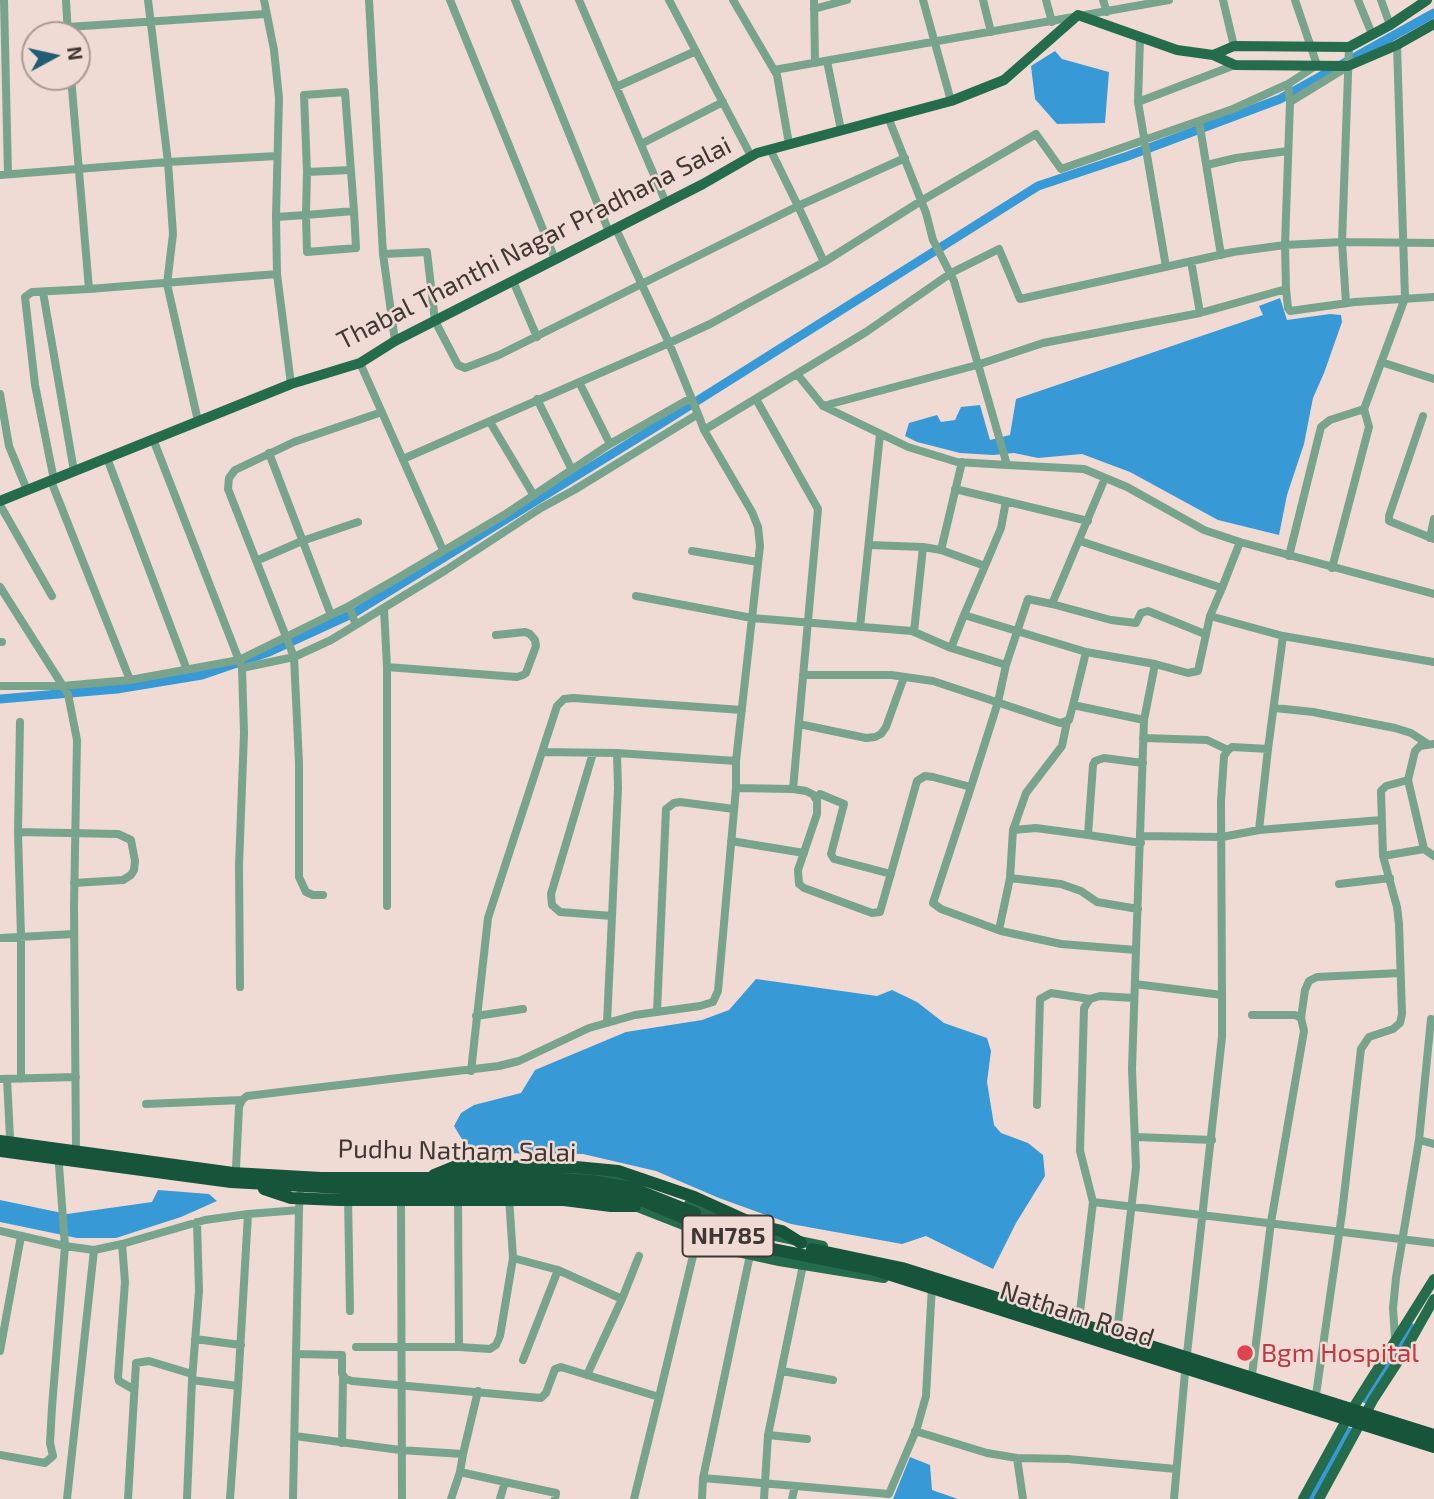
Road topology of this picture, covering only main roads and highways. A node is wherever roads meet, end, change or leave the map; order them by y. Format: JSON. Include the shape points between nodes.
{"nodes":[{"id":1,"x":1427,"y":0,"type":"edge"},
{"id":2,"x":1434,"y":24,"type":"edge"},
{"id":3,"x":1382,"y":29,"type":"junction"},
{"id":4,"x":1394,"y":46,"type":"junction"},
{"id":5,"x":1213,"y":55,"type":"junction"},
{"id":6,"x":1346,"y":60,"type":"junction"},
{"id":7,"x":0,"y":503,"type":"edge"},
{"id":8,"x":3,"y":1139,"type":"edge"},
{"id":9,"x":0,"y":1151,"type":"edge"},
{"id":10,"x":0,"y":1157,"type":"edge"},
{"id":11,"x":428,"y":1177,"type":"junction"},
{"id":12,"x":247,"y":1183,"type":"junction"},
{"id":13,"x":635,"y":1206,"type":"junction"},
{"id":14,"x":701,"y":1233,"type":"joint"},
{"id":15,"x":801,"y":1242,"type":"junction"},
{"id":16,"x":902,"y":1265,"type":"joint"},
{"id":17,"x":1434,"y":1279,"type":"edge"},
{"id":18,"x":1434,"y":1299,"type":"edge"},
{"id":19,"x":1353,"y":1408,"type":"junction"},
{"id":20,"x":1367,"y":1412,"type":"junction"},
{"id":21,"x":1344,"y":1423,"type":"junction"},
{"id":22,"x":1358,"y":1428,"type":"junction"},
{"id":23,"x":1434,"y":1434,"type":"edge"},
{"id":24,"x":1434,"y":1448,"type":"edge"},
{"id":25,"x":1303,"y":1499,"type":"edge"},
{"id":26,"x":1319,"y":1499,"type":"edge"}],
"edges":[{"from":1,"to":3,"type":"main road"},
{"from":2,"to":4,"type":"main road"},
{"from":3,"to":4,"type":"main road"},
{"from":3,"to":6,"type":"main road"},
{"from":4,"to":6,"type":"main road"},
{"from":5,"to":6,"type":"main road","via":[[1236,65],[1317,65]]},
{"from":5,"to":6,"type":"main road","via":[[1234,46],[1311,48]]},
{"from":5,"to":7,"type":"main road","name":"Thabal Thanthi Nagar Pradhana Salai","via":[[1139,39],[1078,15],[1004,80],[951,101],[751,156],[360,363],[291,384]]},
{"from":8,"to":11,"type":"highway","number":"NH785","via":[[233,1173]]},
{"from":8,"to":15,"type":"main road","name":"Pudhu Natham Salai","via":[[236,1168],[373,1173],[545,1171],[609,1177],[755,1232]]},
{"from":9,"to":12,"type":"highway","number":"NH785"},
{"from":10,"to":13,"type":"main road","name":"Pudhu Natham Salai","via":[[300,1193],[563,1196]]},
{"from":11,"to":15,"type":"highway","via":[[456,1166],[618,1171]]},
{"from":11,"to":23,"type":"highway","number":"NH785","via":[[542,1178],[632,1188],[752,1237],[902,1268]]},
{"from":12,"to":13,"type":"highway","via":[[291,1198],[564,1200]]},
{"from":12,"to":24,"type":"highway","number":"NH785","via":[[359,1189],[577,1190],[636,1198],[732,1238],[872,1269]]},
{"from":13,"to":14,"type":"main road","name":"Pudhu Natham Salai"},
{"from":14,"to":21,"type":"main road","name":"Natham Road","via":[[750,1255],[868,1274],[932,1292]]},
{"from":15,"to":16,"type":"main road","name":"Pudhu Natham Salai"},
{"from":16,"to":19,"type":"main road","name":"Natham Road"},
{"from":17,"to":19,"type":"main road"},
{"from":18,"to":20,"type":"main road"},
{"from":19,"to":20,"type":"main road","name":"Natham Road"},
{"from":19,"to":21,"type":"main road"},
{"from":20,"to":22,"type":"main road"},
{"from":20,"to":23,"type":"main road","name":"Natham Road"},
{"from":21,"to":22,"type":"main road","name":"Natham Road"},
{"from":21,"to":25,"type":"main road"},
{"from":22,"to":24,"type":"main road","name":"Natham Road"},
{"from":22,"to":26,"type":"main road"}]}
